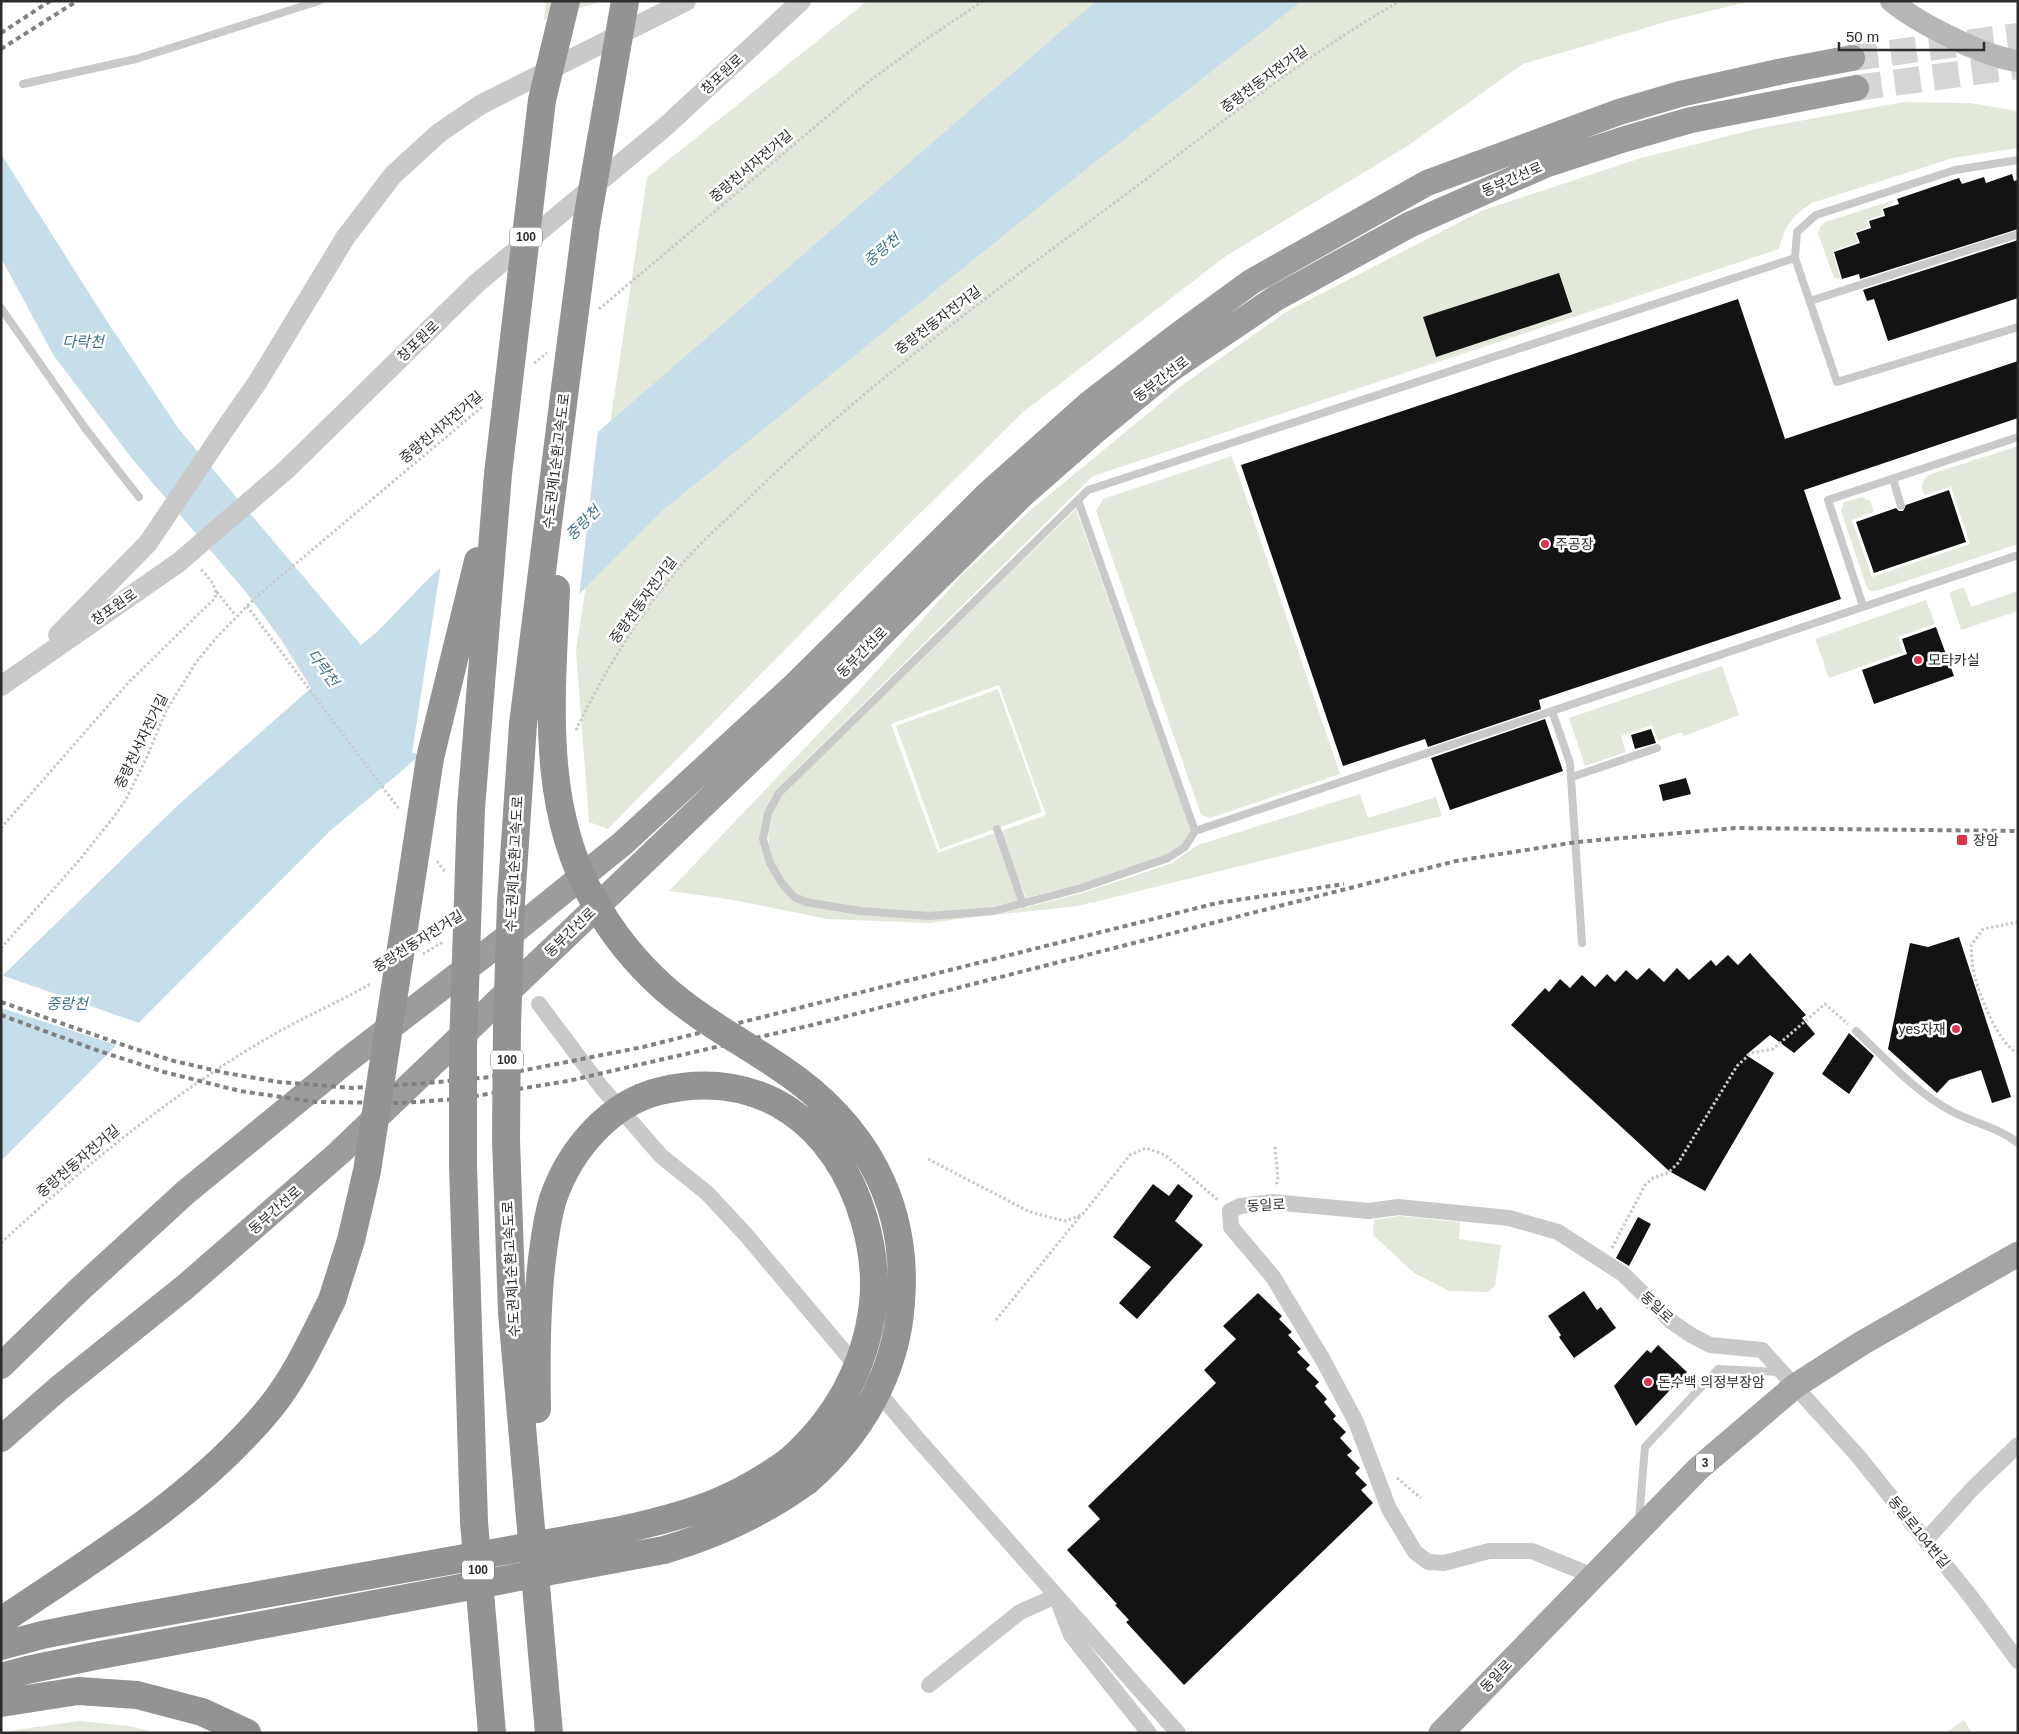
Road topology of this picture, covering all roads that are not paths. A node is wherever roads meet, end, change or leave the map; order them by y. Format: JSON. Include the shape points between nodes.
{"nodes":[{"id":1,"x":320,"y":1,"type":"edge"},
{"id":2,"x":566,"y":1,"type":"edge"},
{"id":3,"x":625,"y":1,"type":"edge"},
{"id":4,"x":686,"y":1,"type":"edge"},
{"id":5,"x":801,"y":1,"type":"edge"},
{"id":6,"x":1894,"y":3,"type":"edge"},
{"id":7,"x":1852,"y":58,"type":"tunnel mouth"},
{"id":8,"x":2018,"y":61,"type":"edge"},
{"id":9,"x":24,"y":84,"type":"dead end"},
{"id":10,"x":1856,"y":88,"type":"tunnel mouth"},
{"id":11,"x":2018,"y":160,"type":"edge"},
{"id":12,"x":2018,"y":234,"type":"edge"},
{"id":13,"x":1796,"y":258,"type":"junction"},
{"id":14,"x":1810,"y":301,"type":"junction"},
{"id":15,"x":1,"y":308,"type":"edge"},
{"id":16,"x":2018,"y":326,"type":"edge"},
{"id":17,"x":565,"y":388,"type":"junction"},
{"id":18,"x":2018,"y":437,"type":"edge"},
{"id":19,"x":498,"y":474,"type":"junction"},
{"id":20,"x":1893,"y":479,"type":"junction"},
{"id":21,"x":139,"y":497,"type":"dead end"},
{"id":22,"x":1078,"y":500,"type":"junction"},
{"id":23,"x":1902,"y":506,"type":"dead end"},
{"id":24,"x":2018,"y":556,"type":"edge"},
{"id":25,"x":1864,"y":606,"type":"junction"},
{"id":26,"x":26,"y":668,"type":"junction"},
{"id":27,"x":1,"y":686,"type":"edge"},
{"id":28,"x":1552,"y":711,"type":"junction"},
{"id":29,"x":1658,"y":748,"type":"dead end"},
{"id":30,"x":1572,"y":777,"type":"junction"},
{"id":31,"x":996,"y":829,"type":"dead end"},
{"id":32,"x":1195,"y":832,"type":"junction"},
{"id":33,"x":1023,"y":904,"type":"junction"},
{"id":34,"x":1582,"y":943,"type":"dead end"},
{"id":35,"x":539,"y":1004,"type":"dead end"},
{"id":36,"x":1856,"y":1031,"type":"road end"},
{"id":37,"x":2018,"y":1144,"type":"edge"},
{"id":38,"x":2018,"y":1254,"type":"edge"},
{"id":39,"x":1,"y":1366,"type":"edge"},
{"id":40,"x":1788,"y":1379,"type":"junction"},
{"id":41,"x":1814,"y":1408,"type":"joint"},
{"id":42,"x":1,"y":1439,"type":"edge"},
{"id":43,"x":2018,"y":1445,"type":"edge"},
{"id":44,"x":1638,"y":1530,"type":"junction"},
{"id":45,"x":1926,"y":1540,"type":"junction"},
{"id":46,"x":1593,"y":1576,"type":"junction"},
{"id":47,"x":1056,"y":1596,"type":"junction"},
{"id":48,"x":1,"y":1622,"type":"edge"},
{"id":49,"x":1,"y":1646,"type":"edge"},
{"id":50,"x":2018,"y":1661,"type":"edge"},
{"id":51,"x":1,"y":1677,"type":"edge"},
{"id":52,"x":929,"y":1685,"type":"dead end"},
{"id":53,"x":1,"y":1703,"type":"edge"},
{"id":54,"x":246,"y":1733,"type":"edge"},
{"id":55,"x":492,"y":1733,"type":"edge"},
{"id":56,"x":550,"y":1733,"type":"edge"},
{"id":57,"x":1149,"y":1733,"type":"edge"},
{"id":58,"x":1178,"y":1733,"type":"edge"},
{"id":59,"x":1441,"y":1733,"type":"edge"}],
"edges":[{"from":1,"to":9,"type":"lane","via":[[136,59]]},
{"from":2,"to":19,"type":"highway","number":"100","bridge":true,"via":[[542,100]]},
{"from":3,"to":17,"type":"highway","name":"수도권제1순환고속도로","number":"100","bridge":true,"via":[[590,206]]},
{"from":4,"to":26,"type":"street","name":"창포원로","bridge":true,"via":[[480,105],[439,133],[393,175],[345,238],[257,383],[148,543]]},
{"from":5,"to":26,"type":"street","name":"창포원로","bridge":true,"via":[[666,126],[477,283],[187,564]]},
{"from":6,"to":8,"type":"main road","via":[[1927,26],[1984,51]]},
{"from":7,"to":39,"type":"highway","name":"동부간선로","via":[[1680,94],[1545,139],[1427,183],[1251,282],[1090,403],[988,493],[795,685],[622,844],[186,1192]]},
{"from":10,"to":42,"type":"highway","name":"동부간선로","via":[[1691,120],[1545,165],[1393,234],[1276,298],[1170,369],[1022,495],[850,665],[339,1153],[193,1281]]},
{"from":11,"to":13,"type":"lane","via":[[1955,170],[1816,215],[1798,232]]},
{"from":12,"to":14,"type":"lane"},
{"from":13,"to":14,"type":"lane"},
{"from":13,"to":22,"type":"lane","via":[[1088,490]]},
{"from":14,"to":16,"type":"lane","via":[[1837,382]]},
{"from":15,"to":21,"type":"lane","via":[[85,428]]},
{"from":17,"to":51,"type":"highway","bridge":true,"via":[[552,730],[554,781],[576,864],[603,916],[652,976],[691,1009],[821,1098],[863,1146],[889,1198],[902,1263],[897,1336],[888,1366],[868,1409],[834,1456],[807,1481],[755,1514],[715,1533],[664,1550],[95,1656]]},
{"from":17,"to":56,"type":"highway","name":"수도권제1순환고속도로","number":"100","bridge":true,"via":[[522,733],[507,1026],[506,1139],[512,1313]]},
{"from":18,"to":20,"type":"lane"},
{"from":19,"to":48,"type":"highway","bridge":true,"via":[[430,758],[367,1170],[351,1240],[332,1300],[306,1353],[270,1407],[224,1457],[169,1506]]},
{"from":19,"to":55,"type":"highway","number":"100","bridge":true,"via":[[471,808],[463,1047],[463,1165],[473,1493]]},
{"from":20,"to":23,"type":"lane"},
{"from":20,"to":25,"type":"lane","via":[[1828,500]]},
{"from":22,"to":32,"type":"lane"},
{"from":22,"to":33,"type":"lane","via":[[779,793],[768,813],[763,839],[770,863],[781,882],[794,897],[806,902],[860,911],[929,916],[994,911]]},
{"from":24,"to":25,"type":"lane"},
{"from":25,"to":28,"type":"lane"},
{"from":26,"to":27,"type":"street","name":"창포원로"},
{"from":28,"to":30,"type":"lane"},
{"from":28,"to":32,"type":"lane"},
{"from":29,"to":30,"type":"lane"},
{"from":30,"to":34,"type":"lane"},
{"from":31,"to":33,"type":"lane"},
{"from":32,"to":33,"type":"lane","via":[[1185,846],[1168,858]]},
{"from":35,"to":47,"type":"street","via":[[602,1088],[661,1156],[707,1193],[747,1236],[916,1437]]},
{"from":36,"to":37,"type":"lane","via":[[1920,1090],[1952,1112],[1989,1127]]},
{"from":38,"to":40,"type":"main road","name":"동일로","number":"3","via":[[1862,1343]]},
{"from":40,"to":41,"type":"street","name":"동일로"},
{"from":40,"to":44,"type":"main road","name":"동일로","number":"3"},
{"from":40,"to":44,"type":"lane","via":[[1718,1368],[1645,1448]]},
{"from":40,"to":46,"type":"street","name":"동일로","via":[[1762,1350],[1710,1345],[1691,1335],[1672,1322],[1623,1274],[1558,1232],[1509,1218],[1398,1207],[1369,1211],[1272,1202],[1230,1210],[1231,1227],[1273,1277],[1328,1369],[1356,1422],[1389,1509],[1415,1552],[1428,1562],[1444,1563],[1489,1551],[1532,1551]]},
{"from":41,"to":45,"type":"street","name":"동일로104번길"},
{"from":43,"to":45,"type":"street"},
{"from":44,"to":46,"type":"main road","name":"동일로","number":"3"},
{"from":45,"to":50,"type":"street","name":"동일로104번길"},
{"from":46,"to":59,"type":"main road","name":"동일로","number":"3"},
{"from":47,"to":52,"type":"street","via":[[1020,1612]]},
{"from":47,"to":57,"type":"street","via":[[1071,1635]]},
{"from":47,"to":58,"type":"street"},
{"from":49,"to":56,"type":"highway","bridge":true,"via":[[88,1626],[572,1539],[656,1522],[728,1499],[789,1461],[808,1444],[839,1404],[854,1376],[865,1346],[873,1302],[874,1270],[857,1197],[843,1168],[821,1138],[803,1120],[776,1102],[738,1088],[678,1087],[650,1094],[621,1108],[578,1150],[558,1187],[546,1228],[536,1358],[540,1492],[547,1610]]},
{"from":53,"to":54,"type":"highway","via":[[78,1692],[137,1695],[202,1712]]}]}
